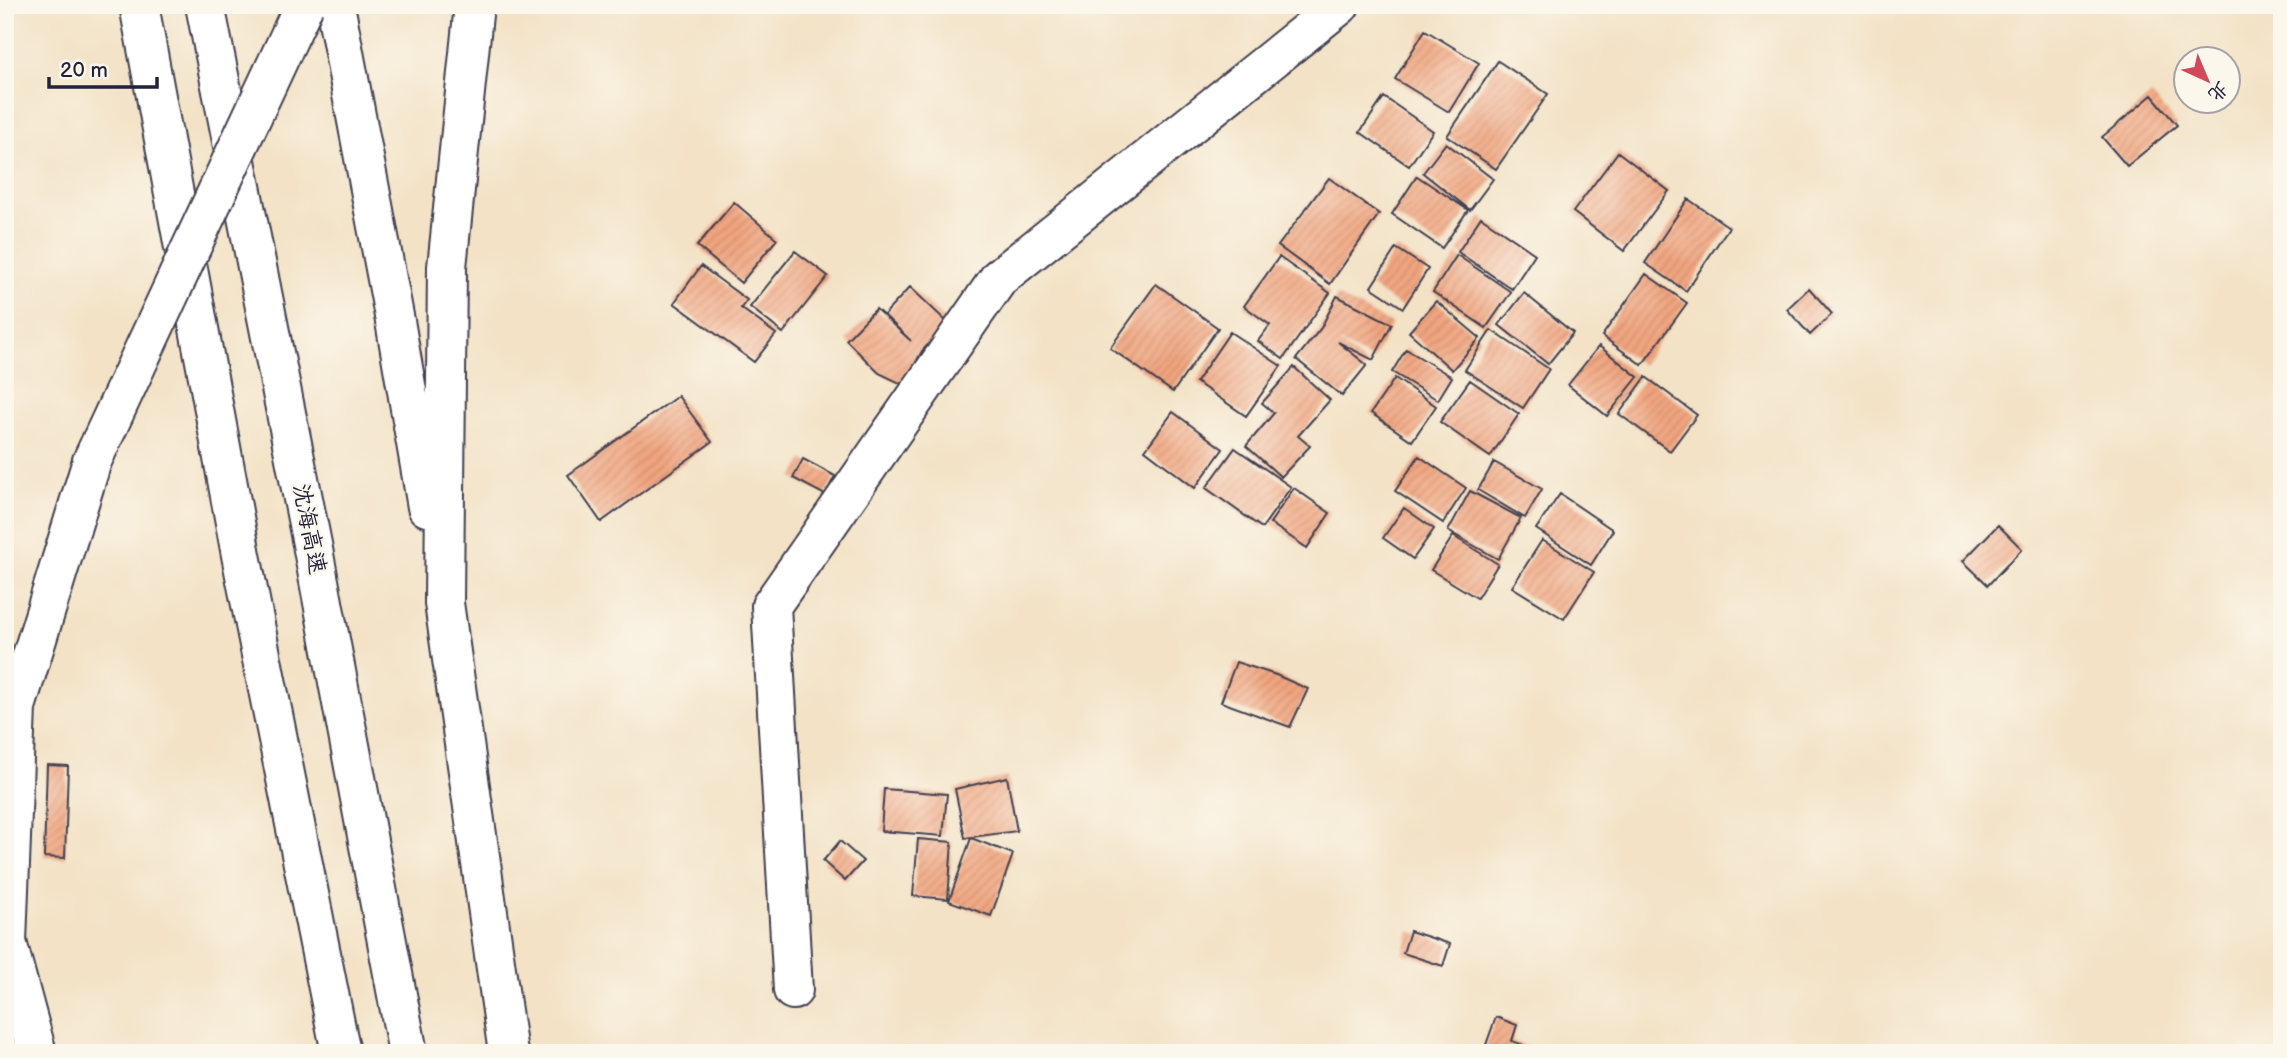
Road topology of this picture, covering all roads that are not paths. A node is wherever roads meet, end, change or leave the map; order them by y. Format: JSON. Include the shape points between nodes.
{"nodes":[{"id":1,"x":139,"y":5,"type":"edge"},
{"id":2,"x":205,"y":5,"type":"edge"},
{"id":3,"x":304,"y":5,"type":"edge"},
{"id":4,"x":335,"y":5,"type":"edge"},
{"id":5,"x":474,"y":5,"type":"edge"},
{"id":6,"x":1340,"y":5,"type":"edge"},
{"id":7,"x":444,"y":603,"type":"junction"},
{"id":8,"x":793,"y":990,"type":"dead end"},
{"id":9,"x":37,"y":1053,"type":"edge"},
{"id":10,"x":341,"y":1053,"type":"edge"},
{"id":11,"x":408,"y":1053,"type":"edge"},
{"id":12,"x":508,"y":1053,"type":"edge"}],
"edges":[{"from":1,"to":10,"type":"main road","via":[[238,541]]},
{"from":2,"to":11,"type":"main road","name":"沈海高速"},
{"from":3,"to":9,"type":"main road","bridge":true,"via":[[92,461],[16,707],[7,942]]},
{"from":4,"to":7,"type":"main road"},
{"from":5,"to":7,"type":"main road","via":[[447,267]]},
{"from":6,"to":8,"type":"main road","via":[[999,278],[771,606]]},
{"from":7,"to":12,"type":"main road"}]}
